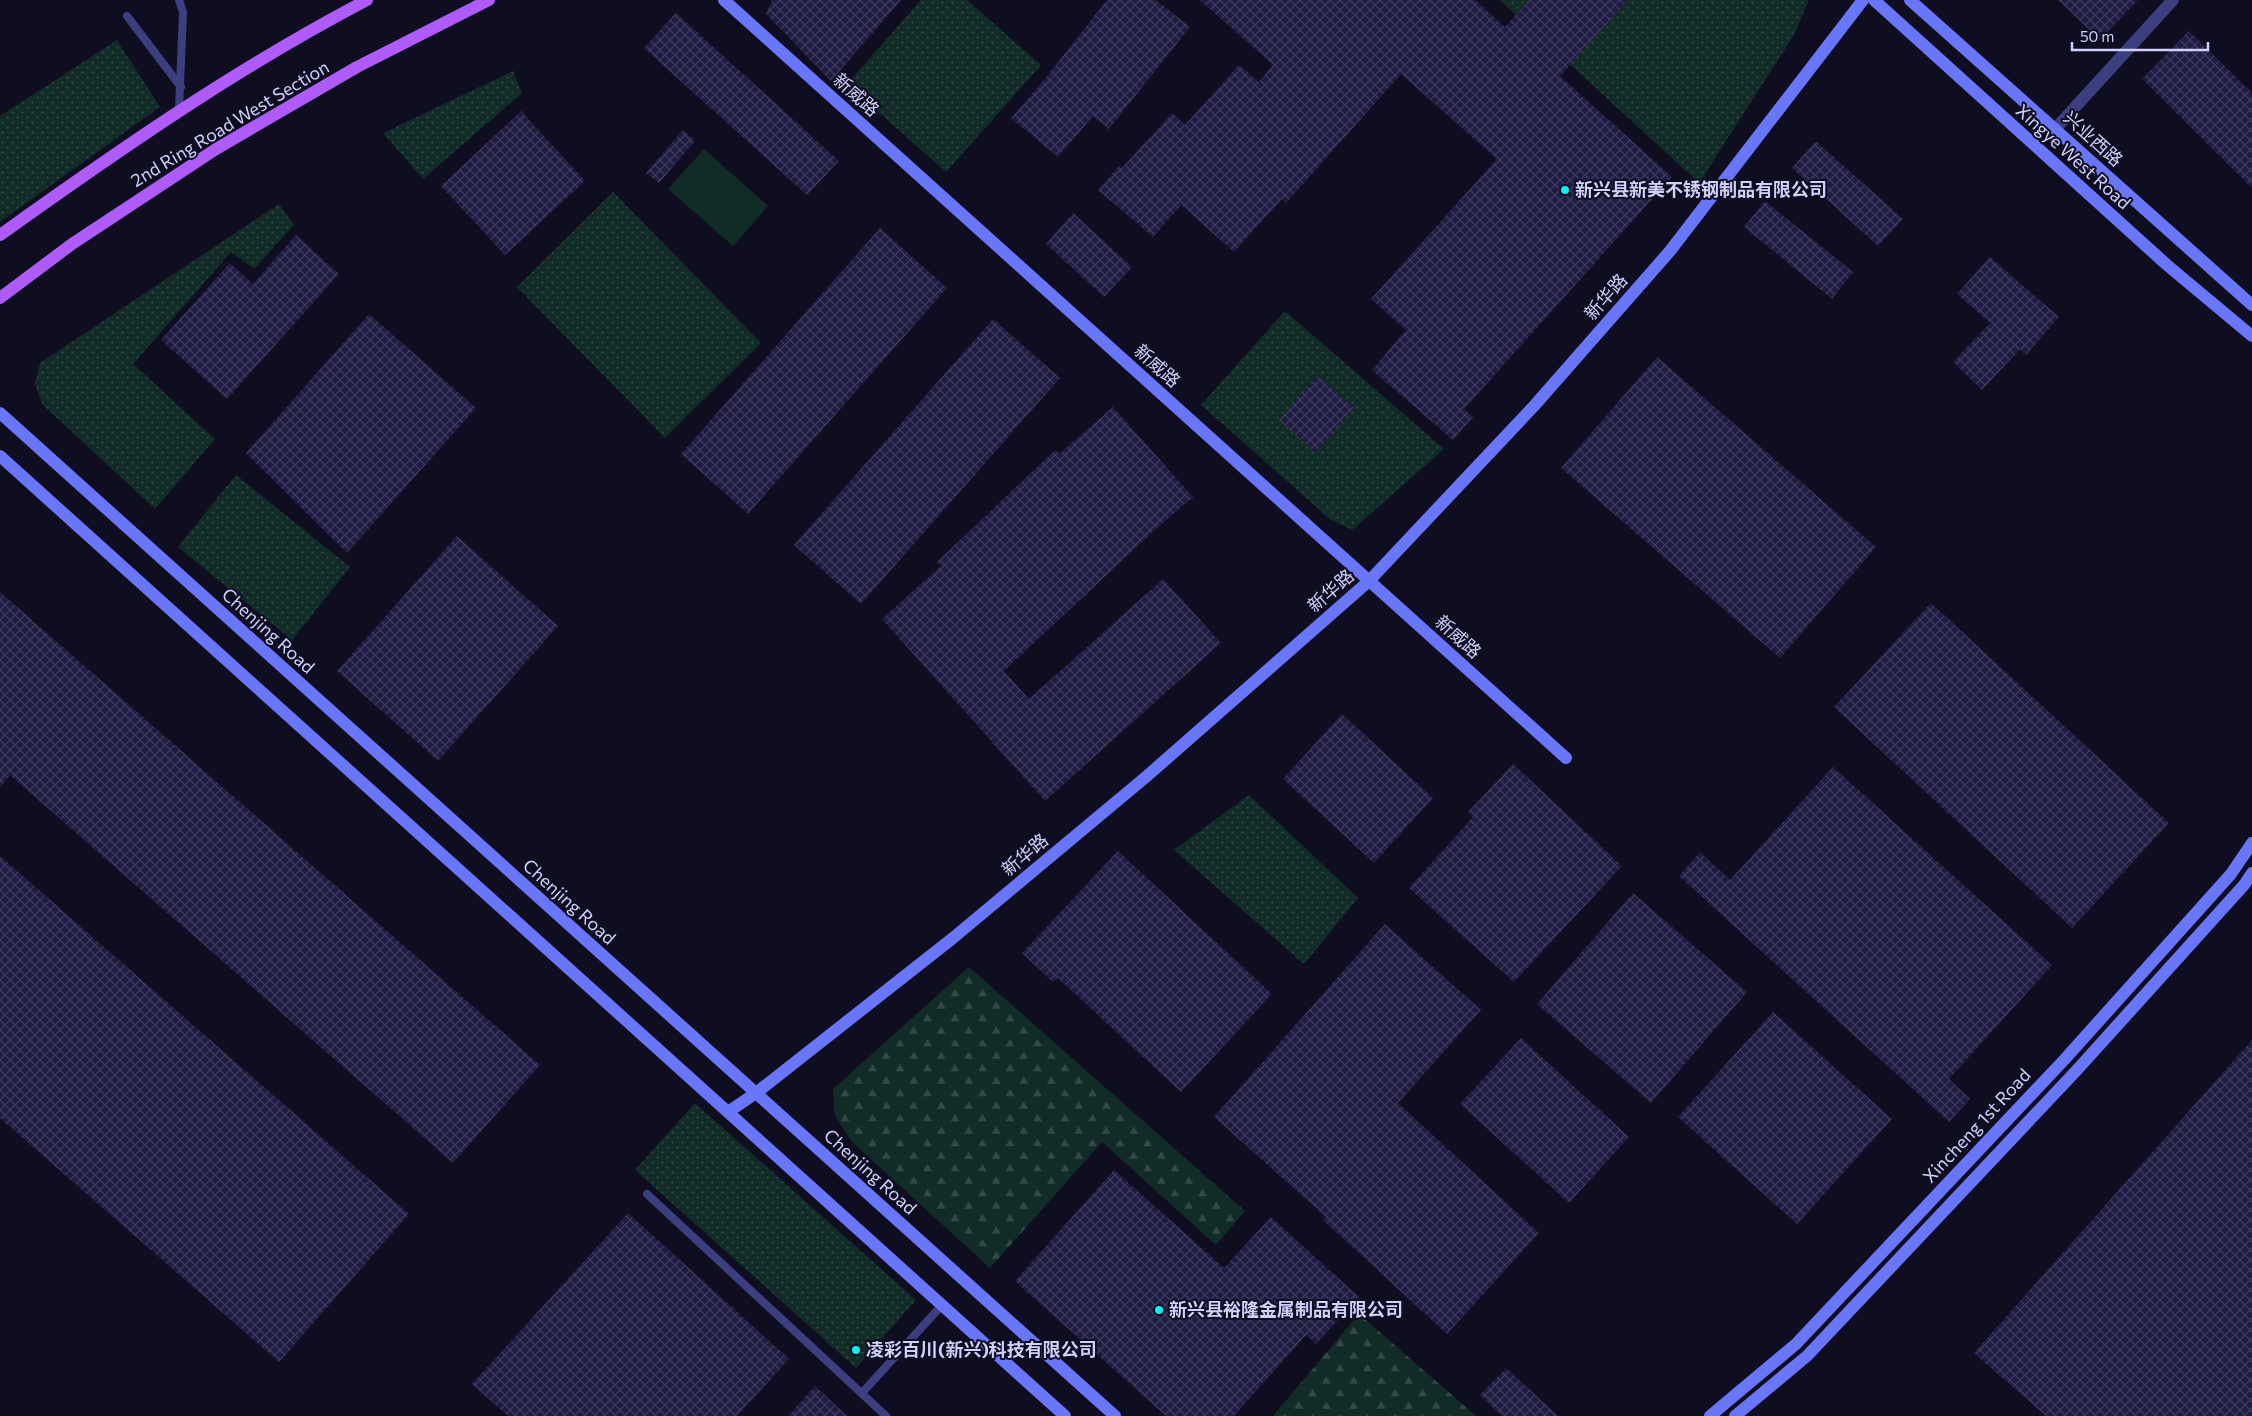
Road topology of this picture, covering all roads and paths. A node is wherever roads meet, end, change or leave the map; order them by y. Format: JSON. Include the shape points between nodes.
{"nodes":[{"id":1,"x":179,"y":0,"type":"edge"},
{"id":2,"x":367,"y":0,"type":"edge"},
{"id":3,"x":490,"y":0,"type":"edge"},
{"id":4,"x":724,"y":0,"type":"edge"},
{"id":5,"x":1863,"y":0,"type":"edge"},
{"id":6,"x":1874,"y":0,"type":"edge"},
{"id":7,"x":1910,"y":0,"type":"edge"},
{"id":8,"x":2173,"y":0,"type":"edge"},
{"id":9,"x":127,"y":16,"type":"dead end"},
{"id":10,"x":181,"y":87,"type":"junction"},
{"id":11,"x":179,"y":109,"type":"junction"},
{"id":12,"x":2056,"y":128,"type":"junction"},
{"id":13,"x":0,"y":235,"type":"edge"},
{"id":14,"x":0,"y":298,"type":"edge"},
{"id":15,"x":2252,"y":304,"type":"edge"},
{"id":16,"x":2252,"y":336,"type":"edge"},
{"id":17,"x":0,"y":413,"type":"edge"},
{"id":18,"x":0,"y":456,"type":"edge"},
{"id":19,"x":1369,"y":581,"type":"junction"},
{"id":20,"x":1566,"y":758,"type":"dead end"},
{"id":21,"x":2252,"y":843,"type":"edge"},
{"id":22,"x":2252,"y":873,"type":"edge"},
{"id":23,"x":756,"y":1093,"type":"junction"},
{"id":24,"x":728,"y":1112,"type":"junction"},
{"id":25,"x":647,"y":1194,"type":"dead end"},
{"id":26,"x":942,"y":1305,"type":"junction"},
{"id":27,"x":862,"y":1393,"type":"junction"},
{"id":28,"x":886,"y":1416,"type":"edge"},
{"id":29,"x":1066,"y":1416,"type":"edge"},
{"id":30,"x":1115,"y":1416,"type":"edge"},
{"id":31,"x":1710,"y":1416,"type":"edge"},
{"id":32,"x":1735,"y":1416,"type":"edge"}],
"edges":[{"from":1,"to":10,"type":"lane","via":[[184,12]]},
{"from":2,"to":11,"type":"main road","name":"2nd Ring Road West Section","via":[[317,26]]},
{"from":3,"to":14,"type":"main road","name":"2nd Ring Road West Section","via":[[358,67],[216,148],[72,244]]},
{"from":4,"to":19,"type":"street","name":"新威路"},
{"from":5,"to":19,"type":"street","name":"新华路","via":[[1670,251],[1534,406]]},
{"from":6,"to":16,"type":"street","name":"Xingye West Road","via":[[2159,258]]},
{"from":7,"to":12,"type":"street","name":"兴业西路"},
{"from":8,"to":12,"type":"street"},
{"from":9,"to":10,"type":"lane"},
{"from":10,"to":11,"type":"lane"},
{"from":11,"to":13,"type":"main road","name":"2nd Ring Road West Section"},
{"from":12,"to":15,"type":"street","name":"兴业西路"},
{"from":17,"to":23,"type":"street","name":"Chenjing Road"},
{"from":18,"to":24,"type":"street"},
{"from":19,"to":20,"type":"street","name":"新威路"},
{"from":19,"to":23,"type":"street","name":"新华路","via":[[1147,776],[953,938]]},
{"from":21,"to":31,"type":"street","name":"Xincheng 1st Road","via":[[2231,874],[2064,1060],[1796,1344]]},
{"from":22,"to":32,"type":"street","name":"Xincheng 1st Road","via":[[2076,1071],[1807,1356]]},
{"from":23,"to":24,"type":"street","name":"新华路"},
{"from":23,"to":30,"type":"street","name":"Chenjing Road"},
{"from":24,"to":26,"type":"street"},
{"from":25,"to":27,"type":"lane"},
{"from":26,"to":27,"type":"lane"},
{"from":26,"to":29,"type":"street"},
{"from":27,"to":28,"type":"lane"}]}
